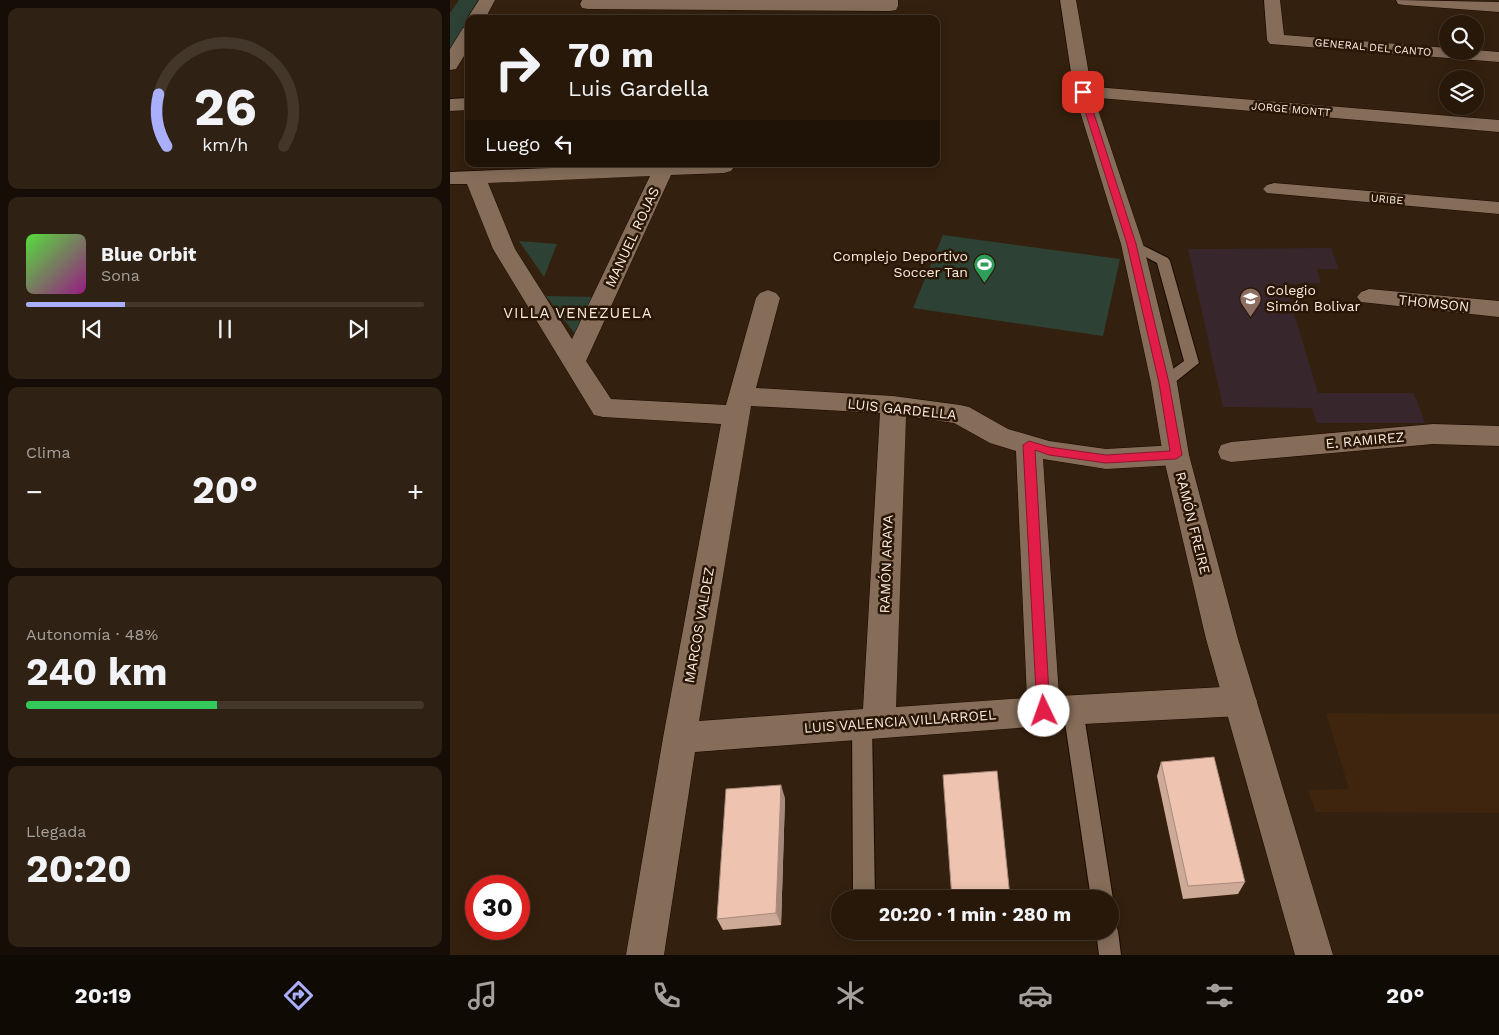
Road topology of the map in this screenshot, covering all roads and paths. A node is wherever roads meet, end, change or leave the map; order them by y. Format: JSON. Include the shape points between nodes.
{"nodes":[{"id":1,"x":487,"y":0,"type":"edge"},
{"id":2,"x":1068,"y":0,"type":"edge"},
{"id":3,"x":1272,"y":0,"type":"edge"},
{"id":4,"x":1404,"y":0,"type":"edge"},
{"id":5,"x":686,"y":2,"type":"edge"},
{"id":6,"x":782,"y":2,"type":"edge"},
{"id":7,"x":890,"y":3,"type":"edge"},
{"id":8,"x":590,"y":7,"type":"edge"},
{"id":9,"x":1499,"y":7,"type":"edge"},
{"id":10,"x":478,"y":15,"type":"edge"},
{"id":11,"x":465,"y":39,"type":"edge"},
{"id":12,"x":1499,"y":57,"type":"edge"},
{"id":13,"x":450,"y":65,"type":"edge"},
{"id":14,"x":1083,"y":92,"type":"junction"},
{"id":15,"x":465,"y":104,"type":"edge"},
{"id":16,"x":450,"y":105,"type":"edge"},
{"id":17,"x":1499,"y":126,"type":"edge"},
{"id":18,"x":724,"y":167,"type":"dead end"},
{"id":19,"x":542,"y":169,"type":"edge"},
{"id":20,"x":664,"y":169,"type":"junction"},
{"id":21,"x":475,"y":177,"type":"junction"},
{"id":22,"x":450,"y":178,"type":"edge"},
{"id":23,"x":1274,"y":189,"type":"dead end"},
{"id":24,"x":1499,"y":208,"type":"edge"},
{"id":25,"x":1132,"y":244,"type":"junction"},
{"id":26,"x":1369,"y":296,"type":"dead end"},
{"id":27,"x":768,"y":298,"type":"dead end"},
{"id":28,"x":1499,"y":309,"type":"edge"},
{"id":29,"x":575,"y":359,"type":"junction"},
{"id":30,"x":1164,"y":383,"type":"junction"},
{"id":31,"x":738,"y":405,"type":"junction"},
{"id":32,"x":893,"y":405,"type":"junction"},
{"id":33,"x":1499,"y":436,"type":"edge"},
{"id":34,"x":1029,"y":445,"type":"junction"},
{"id":35,"x":1231,"y":452,"type":"dead end"},
{"id":36,"x":1176,"y":455,"type":"junction"},
{"id":37,"x":1240,"y":701,"type":"junction"},
{"id":38,"x":1058,"y":710,"type":"junction"},
{"id":39,"x":871,"y":723,"type":"junction"},
{"id":40,"x":680,"y":738,"type":"junction"},
{"id":41,"x":864,"y":890,"type":"edge"},
{"id":42,"x":1100,"y":890,"type":"edge"},
{"id":43,"x":1108,"y":940,"type":"edge"},
{"id":44,"x":645,"y":955,"type":"edge"},
{"id":45,"x":1110,"y":955,"type":"edge"},
{"id":46,"x":1314,"y":955,"type":"edge"}],
"edges":[{"from":1,"to":10,"type":"street"},
{"from":2,"to":14,"type":"street","name":"RAMÓN FREIRE"},
{"from":3,"to":12,"type":"street","name":"GENERAL DEL CANTO","via":[[1276,40]]},
{"from":4,"to":9,"type":"street"},
{"from":5,"to":6,"type":"street"},
{"from":5,"to":8,"type":"street"},
{"from":6,"to":7,"type":"street"},
{"from":11,"to":13,"type":"street"},
{"from":14,"to":17,"type":"street","name":"JORGE MONTT"},
{"from":14,"to":25,"type":"street","name":"RAMÓN FREIRE"},
{"from":15,"to":16,"type":"street"},
{"from":18,"to":20,"type":"street"},
{"from":19,"to":20,"type":"street"},
{"from":19,"to":21,"type":"street"},
{"from":20,"to":29,"type":"street","name":"MANUEL ROJAS"},
{"from":21,"to":22,"type":"street"},
{"from":21,"to":29,"type":"street","via":[[504,249]]},
{"from":23,"to":24,"type":"street","name":"URIBE"},
{"from":25,"to":30,"type":"street","name":"RAMÓN FREIRE"},
{"from":25,"to":30,"type":"lane","via":[[1163,261],[1192,363]]},
{"from":26,"to":28,"type":"street","name":"THOMSON"},
{"from":27,"to":31,"type":"street","name":"MARCOS VALDEZ"},
{"from":29,"to":31,"type":"street","name":"LUIS GARDELLA","via":[[603,408]]},
{"from":30,"to":36,"type":"street","name":"RAMÓN FREIRE"},
{"from":31,"to":32,"type":"street","name":"LUIS GARDELLA"},
{"from":31,"to":40,"type":"street","name":"MARCOS VALDEZ"},
{"from":32,"to":34,"type":"street","name":"LUIS GARDELLA","via":[[960,414],[999,436]]},
{"from":32,"to":39,"type":"street","name":"RAMÓN ARAYA"},
{"from":33,"to":35,"type":"street","name":"E. RAMIREZ","via":[[1433,434]]},
{"from":34,"to":36,"type":"street","name":"LUIS GARDELLA","via":[[1106,459]]},
{"from":34,"to":38,"type":"street"},
{"from":36,"to":37,"type":"street","name":"RAMÓN FREIRE"},
{"from":37,"to":38,"type":"street","name":"LUIS VALENCIA VILLARROEL"},
{"from":37,"to":46,"type":"street","name":"RAMÓN FREIRE"},
{"from":38,"to":39,"type":"street","name":"LUIS VALENCIA VILLARROEL"},
{"from":38,"to":42,"type":"lane"},
{"from":39,"to":40,"type":"street","name":"LUIS VALENCIA VILLARROEL"},
{"from":39,"to":41,"type":"lane"},
{"from":40,"to":44,"type":"street","name":"MARCOS VALDEZ"},
{"from":43,"to":45,"type":"lane"}]}
